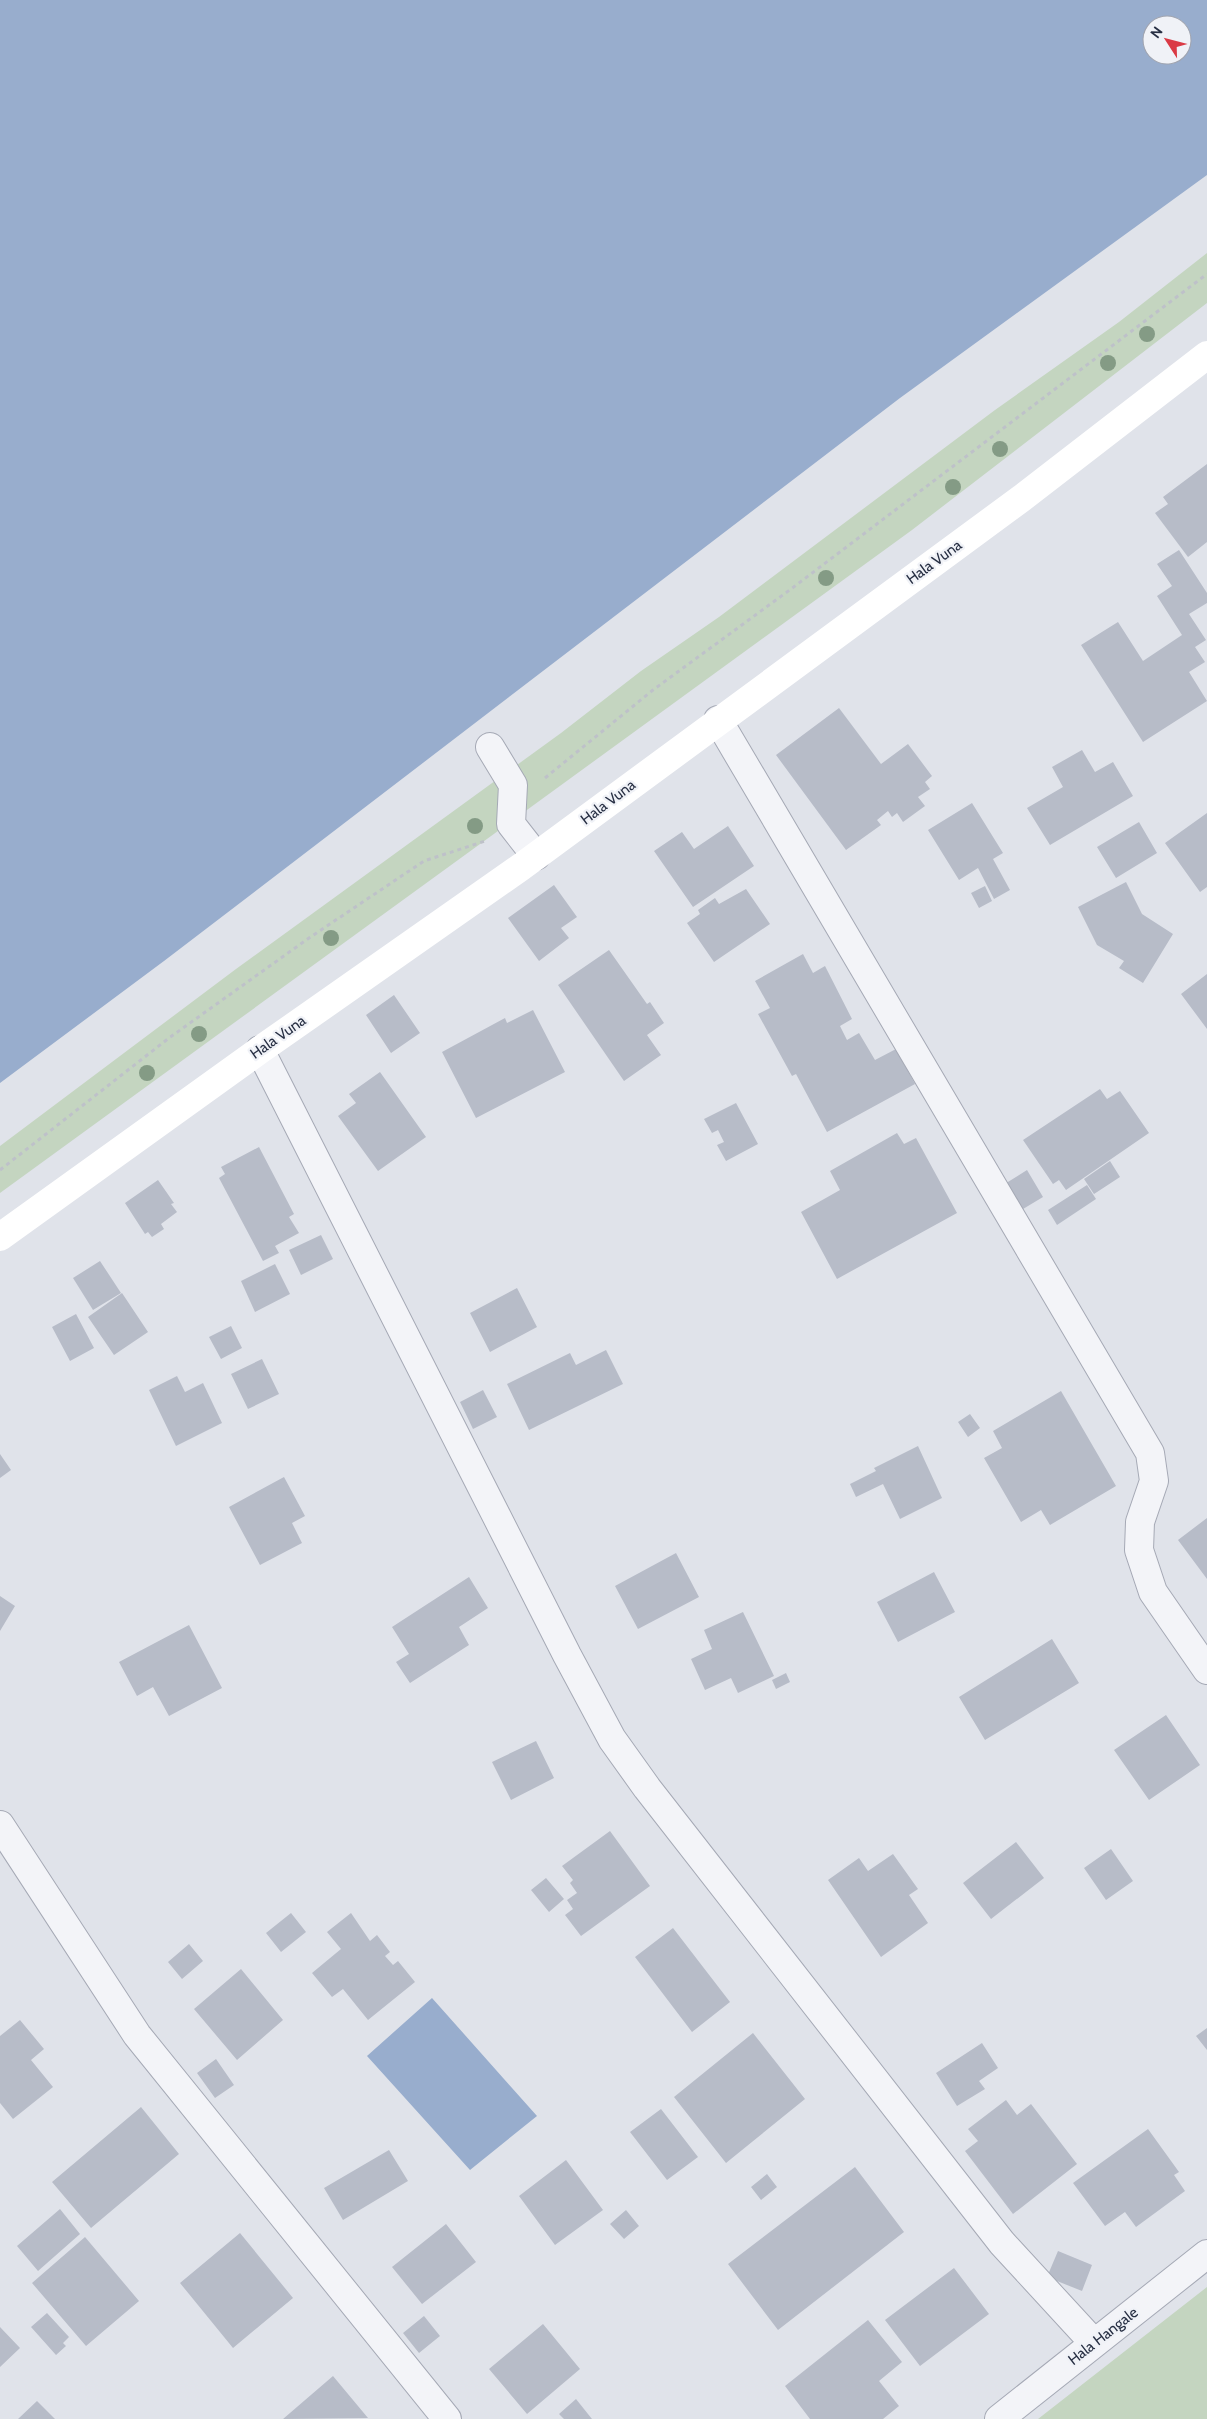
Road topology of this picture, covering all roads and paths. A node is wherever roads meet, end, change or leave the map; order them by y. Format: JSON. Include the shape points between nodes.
{"nodes":[{"id":1,"x":1207,"y":274,"type":"edge"},
{"id":2,"x":1207,"y":355,"type":"edge"},
{"id":3,"x":718,"y":720,"type":"junction"},
{"id":4,"x":490,"y":747,"type":"dead end"},
{"id":5,"x":542,"y":785,"type":"dead end"},
{"id":6,"x":511,"y":824,"type":"junction"},
{"id":7,"x":536,"y":856,"type":"junction"},
{"id":8,"x":260,"y":1050,"type":"junction"},
{"id":9,"x":0,"y":1170,"type":"edge"},
{"id":10,"x":0,"y":1237,"type":"edge"},
{"id":11,"x":1207,"y":1670,"type":"edge"},
{"id":12,"x":0,"y":1825,"type":"edge"},
{"id":13,"x":1207,"y":2254,"type":"edge"},
{"id":14,"x":1094,"y":2343,"type":"junction"},
{"id":15,"x":447,"y":2419,"type":"edge"},
{"id":16,"x":999,"y":2419,"type":"edge"}],
"edges":[{"from":1,"to":5,"type":"path","via":[[653,690],[546,777]]},
{"from":2,"to":3,"type":"street","name":"Hala Vuna","via":[[1022,498]]},
{"from":3,"to":7,"type":"street","name":"Hala Vuna"},
{"from":3,"to":11,"type":"street","via":[[1150,1453],[1154,1481],[1140,1522],[1139,1550],[1153,1592]]},
{"from":4,"to":6,"type":"street","via":[[513,785]]},
{"from":6,"to":7,"type":"street"},
{"from":6,"to":9,"type":"path","via":[[484,842],[424,861],[309,938],[169,1038]]},
{"from":7,"to":8,"type":"street","name":"Hala Vuna"},
{"from":8,"to":10,"type":"street","name":"Hala Vuna"},
{"from":8,"to":14,"type":"street","via":[[612,1739],[996,2236]]},
{"from":12,"to":15,"type":"street","via":[[137,2035]]},
{"from":13,"to":14,"type":"street","name":"Hala Hangale"},
{"from":14,"to":16,"type":"street","name":"Hala Hangale"}]}
